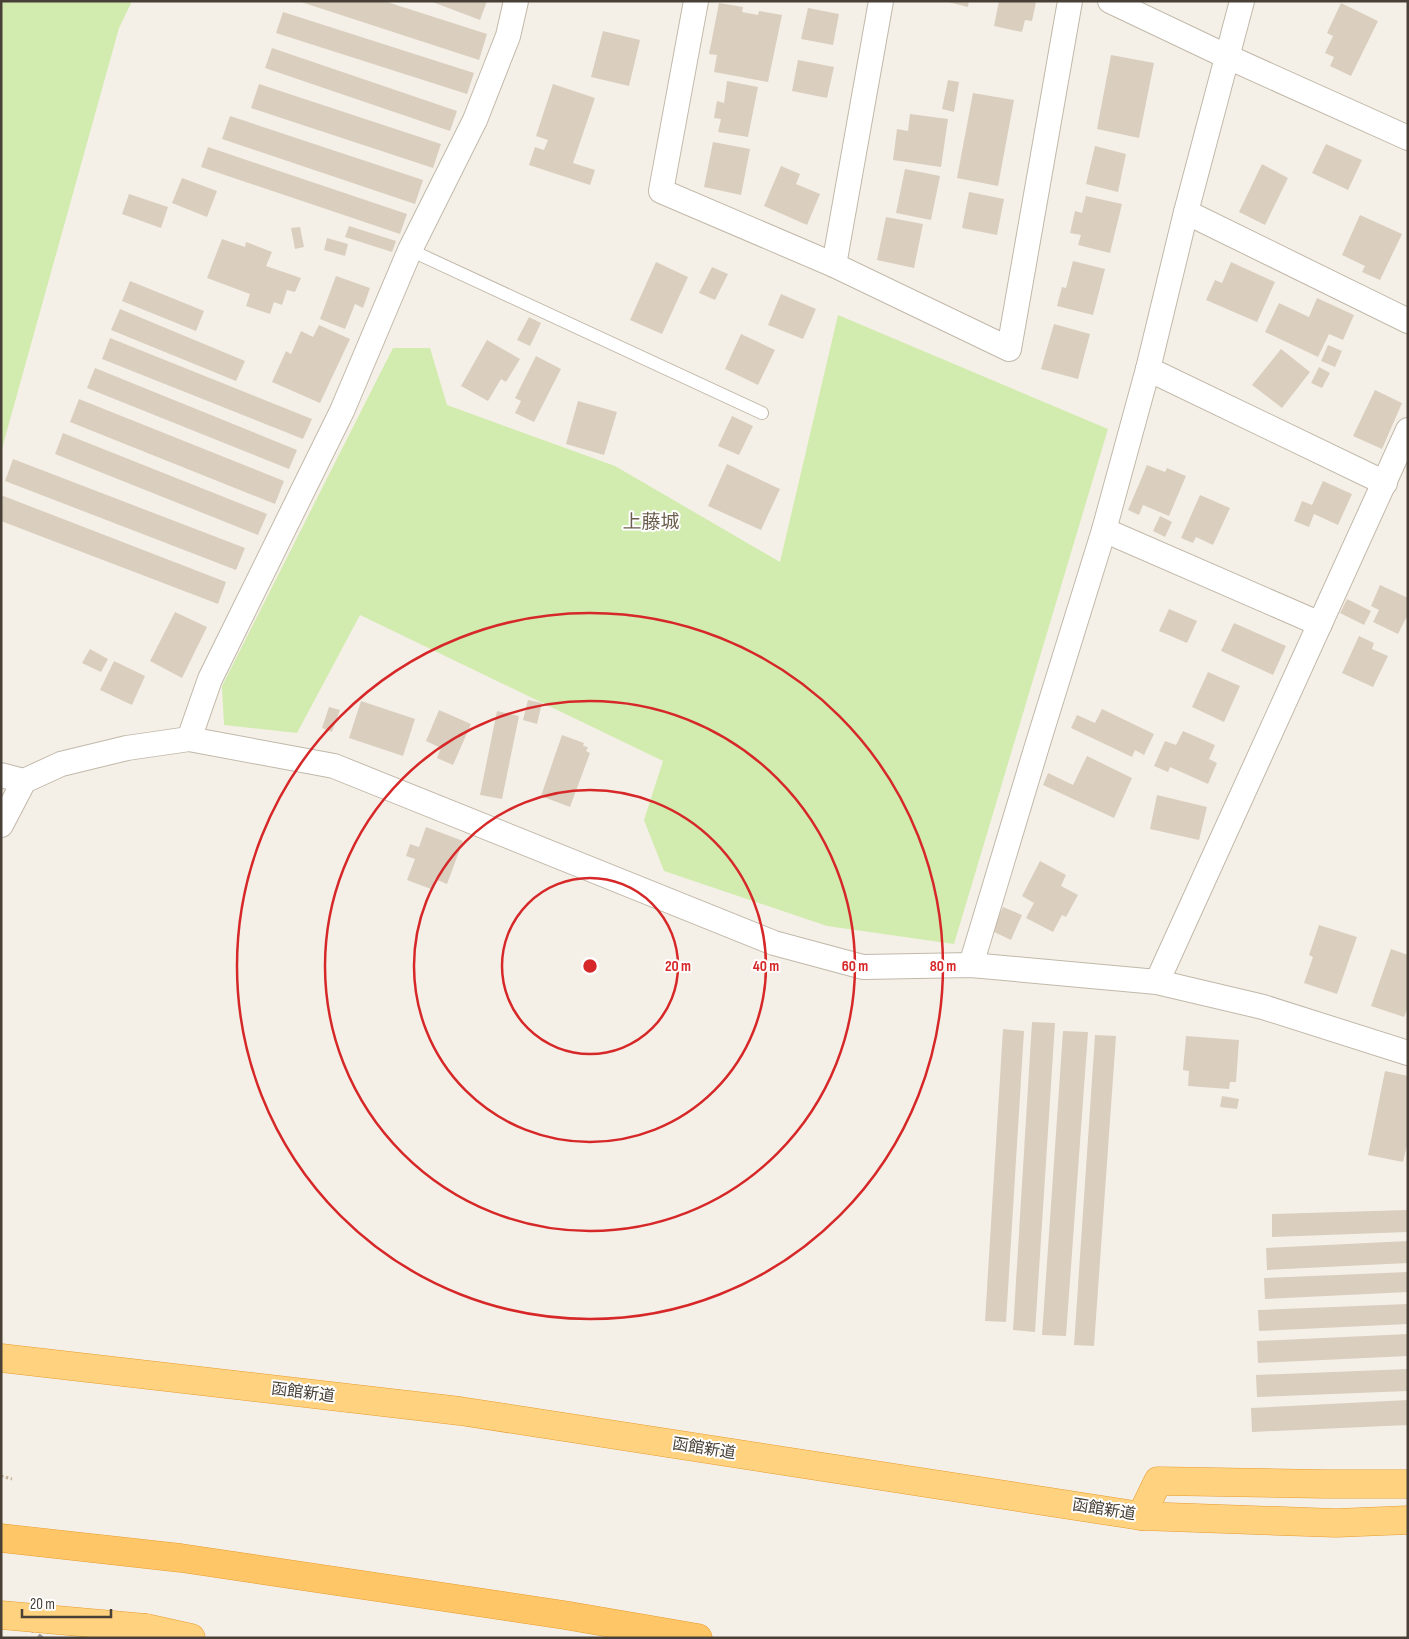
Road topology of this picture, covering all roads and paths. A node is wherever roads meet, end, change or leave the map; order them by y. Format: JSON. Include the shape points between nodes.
{"nodes":[{"id":1,"x":516,"y":1,"type":"edge"},
{"id":2,"x":696,"y":1,"type":"edge"},
{"id":3,"x":881,"y":1,"type":"edge"},
{"id":4,"x":1070,"y":1,"type":"edge"},
{"id":5,"x":1110,"y":1,"type":"edge"},
{"id":6,"x":1242,"y":1,"type":"edge"},
{"id":7,"x":1228,"y":57,"type":"junction"},
{"id":8,"x":1408,"y":138,"type":"edge"},
{"id":9,"x":1186,"y":212,"type":"junction"},
{"id":10,"x":410,"y":250,"type":"junction"},
{"id":11,"x":834,"y":265,"type":"junction"},
{"id":12,"x":1408,"y":321,"type":"edge"},
{"id":13,"x":1148,"y":369,"type":"junction"},
{"id":14,"x":762,"y":413,"type":"dead end"},
{"id":15,"x":1408,"y":430,"type":"edge"},
{"id":16,"x":1385,"y":483,"type":"junction"},
{"id":17,"x":1104,"y":530,"type":"junction"},
{"id":18,"x":1320,"y":624,"type":"junction"},
{"id":19,"x":189,"y":739,"type":"junction"},
{"id":20,"x":12,"y":778,"type":"edge"},
{"id":21,"x":1,"y":825,"type":"edge"},
{"id":22,"x":971,"y":965,"type":"junction"},
{"id":23,"x":1157,"y":982,"type":"junction"},
{"id":24,"x":1408,"y":1053,"type":"edge"},
{"id":25,"x":1,"y":1358,"type":"edge"},
{"id":26,"x":1,"y":1476,"type":"edge"},
{"id":27,"x":12,"y":1479,"type":"dead end"},
{"id":28,"x":1408,"y":1484,"type":"edge"},
{"id":29,"x":1141,"y":1516,"type":"junction"},
{"id":30,"x":1408,"y":1520,"type":"edge"},
{"id":31,"x":1,"y":1538,"type":"edge"},
{"id":32,"x":181,"y":1558,"type":"junction"},
{"id":33,"x":1,"y":1615,"type":"edge"},
{"id":34,"x":191,"y":1638,"type":"edge"},
{"id":35,"x":585,"y":1638,"type":"edge"},
{"id":36,"x":698,"y":1638,"type":"edge"}],
"edges":[{"from":1,"to":10,"type":"street","via":[[508,36],[474,120]]},
{"from":2,"to":11,"type":"street","via":[[661,191]]},
{"from":3,"to":11,"type":"street"},
{"from":4,"to":11,"type":"street","via":[[1009,349]]},
{"from":5,"to":7,"type":"street"},
{"from":6,"to":7,"type":"street"},
{"from":7,"to":8,"type":"street"},
{"from":7,"to":9,"type":"street"},
{"from":9,"to":12,"type":"street"},
{"from":9,"to":13,"type":"street"},
{"from":10,"to":14,"type":"lane"},
{"from":10,"to":19,"type":"street","via":[[342,411],[210,679]]},
{"from":13,"to":16,"type":"street"},
{"from":13,"to":17,"type":"street"},
{"from":15,"to":16,"type":"street"},
{"from":16,"to":18,"type":"street"},
{"from":17,"to":18,"type":"street"},
{"from":17,"to":22,"type":"street"},
{"from":18,"to":23,"type":"street"},
{"from":19,"to":20,"type":"street","via":[[127,748]]},
{"from":19,"to":22,"type":"street","via":[[334,766],[774,943],[863,967]]},
{"from":20,"to":21,"type":"street"},
{"from":22,"to":23,"type":"street"},
{"from":23,"to":24,"type":"street","via":[[1263,1007]]},
{"from":25,"to":29,"type":"highway","name":"函館新道","via":[[460,1411]]},
{"from":26,"to":27,"type":"path"},
{"from":28,"to":29,"type":"highway","via":[[1158,1481]]},
{"from":29,"to":30,"type":"highway","name":"函館新道","via":[[1336,1523]]},
{"from":31,"to":32,"type":"highway"},
{"from":32,"to":35,"type":"highway"},
{"from":32,"to":36,"type":"highway"},
{"from":33,"to":34,"type":"highway","bridge":true,"via":[[146,1628]]}]}
